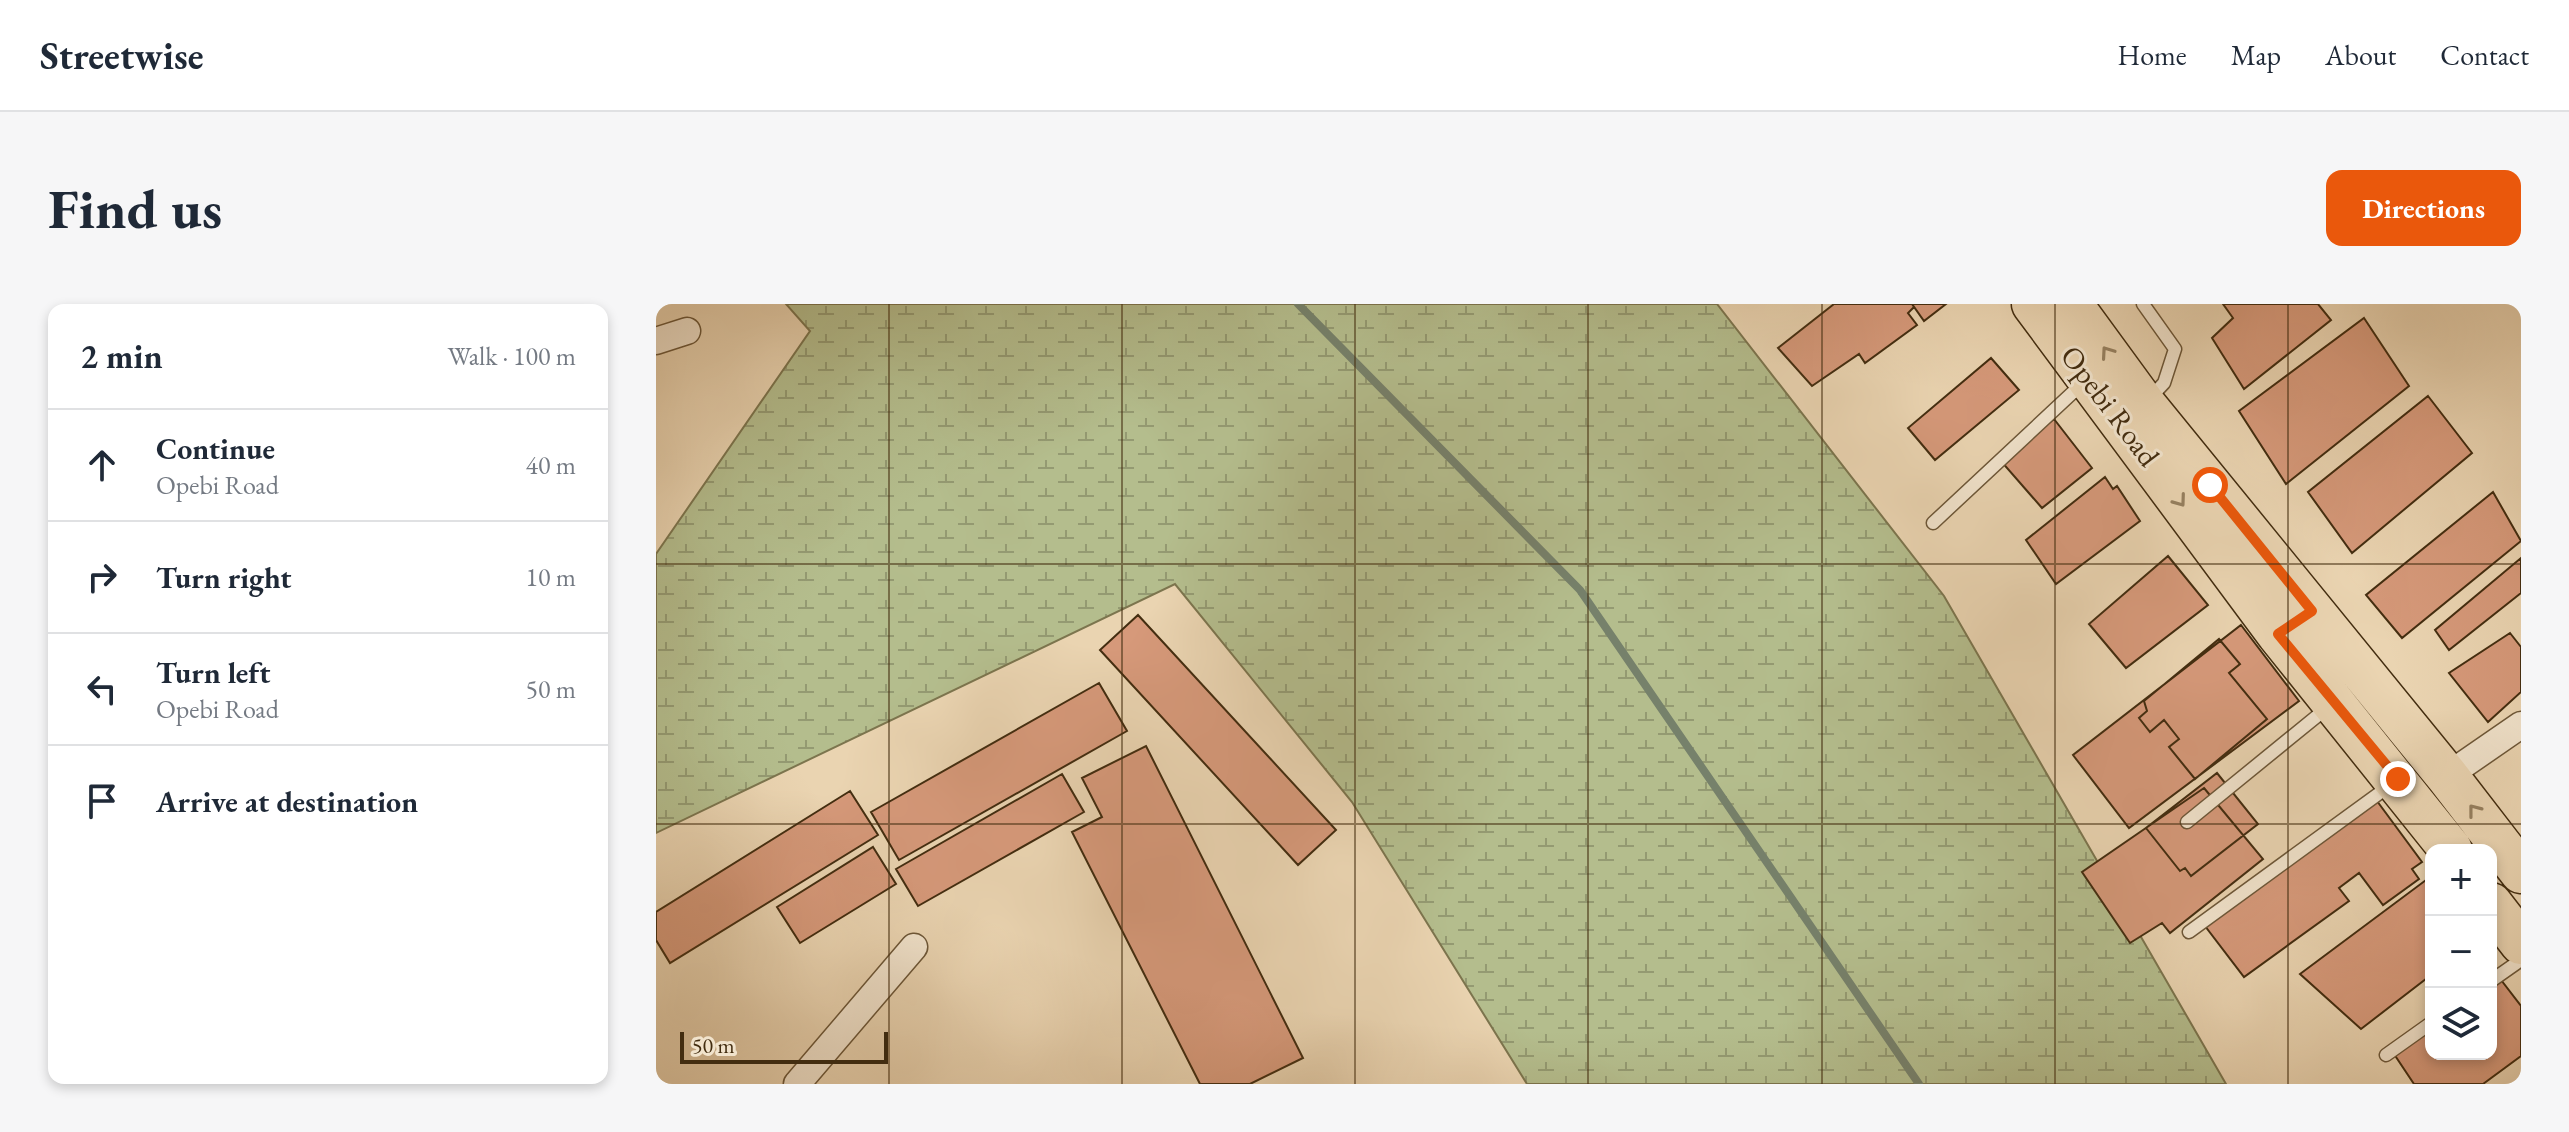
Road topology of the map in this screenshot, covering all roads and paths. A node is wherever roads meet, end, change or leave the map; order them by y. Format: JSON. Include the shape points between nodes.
{"nodes":[{"id":1,"x":2033,"y":304,"type":"edge"},
{"id":2,"x":2071,"y":304,"type":"edge"},
{"id":3,"x":2143,"y":304,"type":"edge"},
{"id":4,"x":687,"y":331,"type":"dead end"},
{"id":5,"x":656,"y":341,"type":"edge"},
{"id":6,"x":2089,"y":377,"type":"junction"},
{"id":7,"x":2144,"y":404,"type":"junction"},
{"id":8,"x":1933,"y":523,"type":"dead end"},
{"id":9,"x":2295,"y":622,"type":"junction"},
{"id":10,"x":2336,"y":702,"type":"junction"},
{"id":11,"x":2521,"y":725,"type":"edge"},
{"id":12,"x":2447,"y":776,"type":"junction"},
{"id":13,"x":2398,"y":779,"type":"junction"},
{"id":14,"x":2187,"y":822,"type":"dead end"},
{"id":15,"x":2447,"y":844,"type":"edge"},
{"id":16,"x":2521,"y":872,"type":"edge"},
{"id":17,"x":2497,"y":912,"type":"edge"},
{"id":18,"x":2189,"y":932,"type":"dead end"},
{"id":19,"x":2521,"y":943,"type":"edge"},
{"id":20,"x":914,"y":947,"type":"dead end"},
{"id":21,"x":2521,"y":960,"type":"edge"},
{"id":22,"x":2497,"y":977,"type":"edge"},
{"id":23,"x":2425,"y":1027,"type":"edge"},
{"id":24,"x":2386,"y":1055,"type":"dead end"},
{"id":25,"x":797,"y":1084,"type":"edge"}],
"edges":[{"from":1,"to":6,"type":"main road","name":"Opebi Road"},
{"from":7,"to":2,"type":"main road","name":"Opebi Road","one_way":true},
{"from":3,"to":7,"type":"lane","via":[[2175,349],[2164,383]]},
{"from":4,"to":5,"type":"street"},
{"from":6,"to":8,"type":"lane"},
{"from":6,"to":9,"type":"main road","name":"Opebi Road","one_way":true},
{"from":7,"to":9,"type":"main road","name":"Opebi Road"},
{"from":9,"to":10,"type":"main road","name":"Opebi Road"},
{"from":9,"to":12,"type":"main road","name":"Opebi Road"},
{"from":10,"to":13,"type":"main road","name":"Opebi Road"},
{"from":10,"to":14,"type":"lane"},
{"from":11,"to":12,"type":"street"},
{"from":16,"to":12,"type":"main road","name":"Opebi Road","one_way":true},
{"from":13,"to":15,"type":"main road","name":"Opebi Road"},
{"from":13,"to":18,"type":"lane"},
{"from":17,"to":19,"type":"main road"},
{"from":20,"to":25,"type":"street"},
{"from":21,"to":22,"type":"lane"},
{"from":23,"to":24,"type":"lane"}]}
